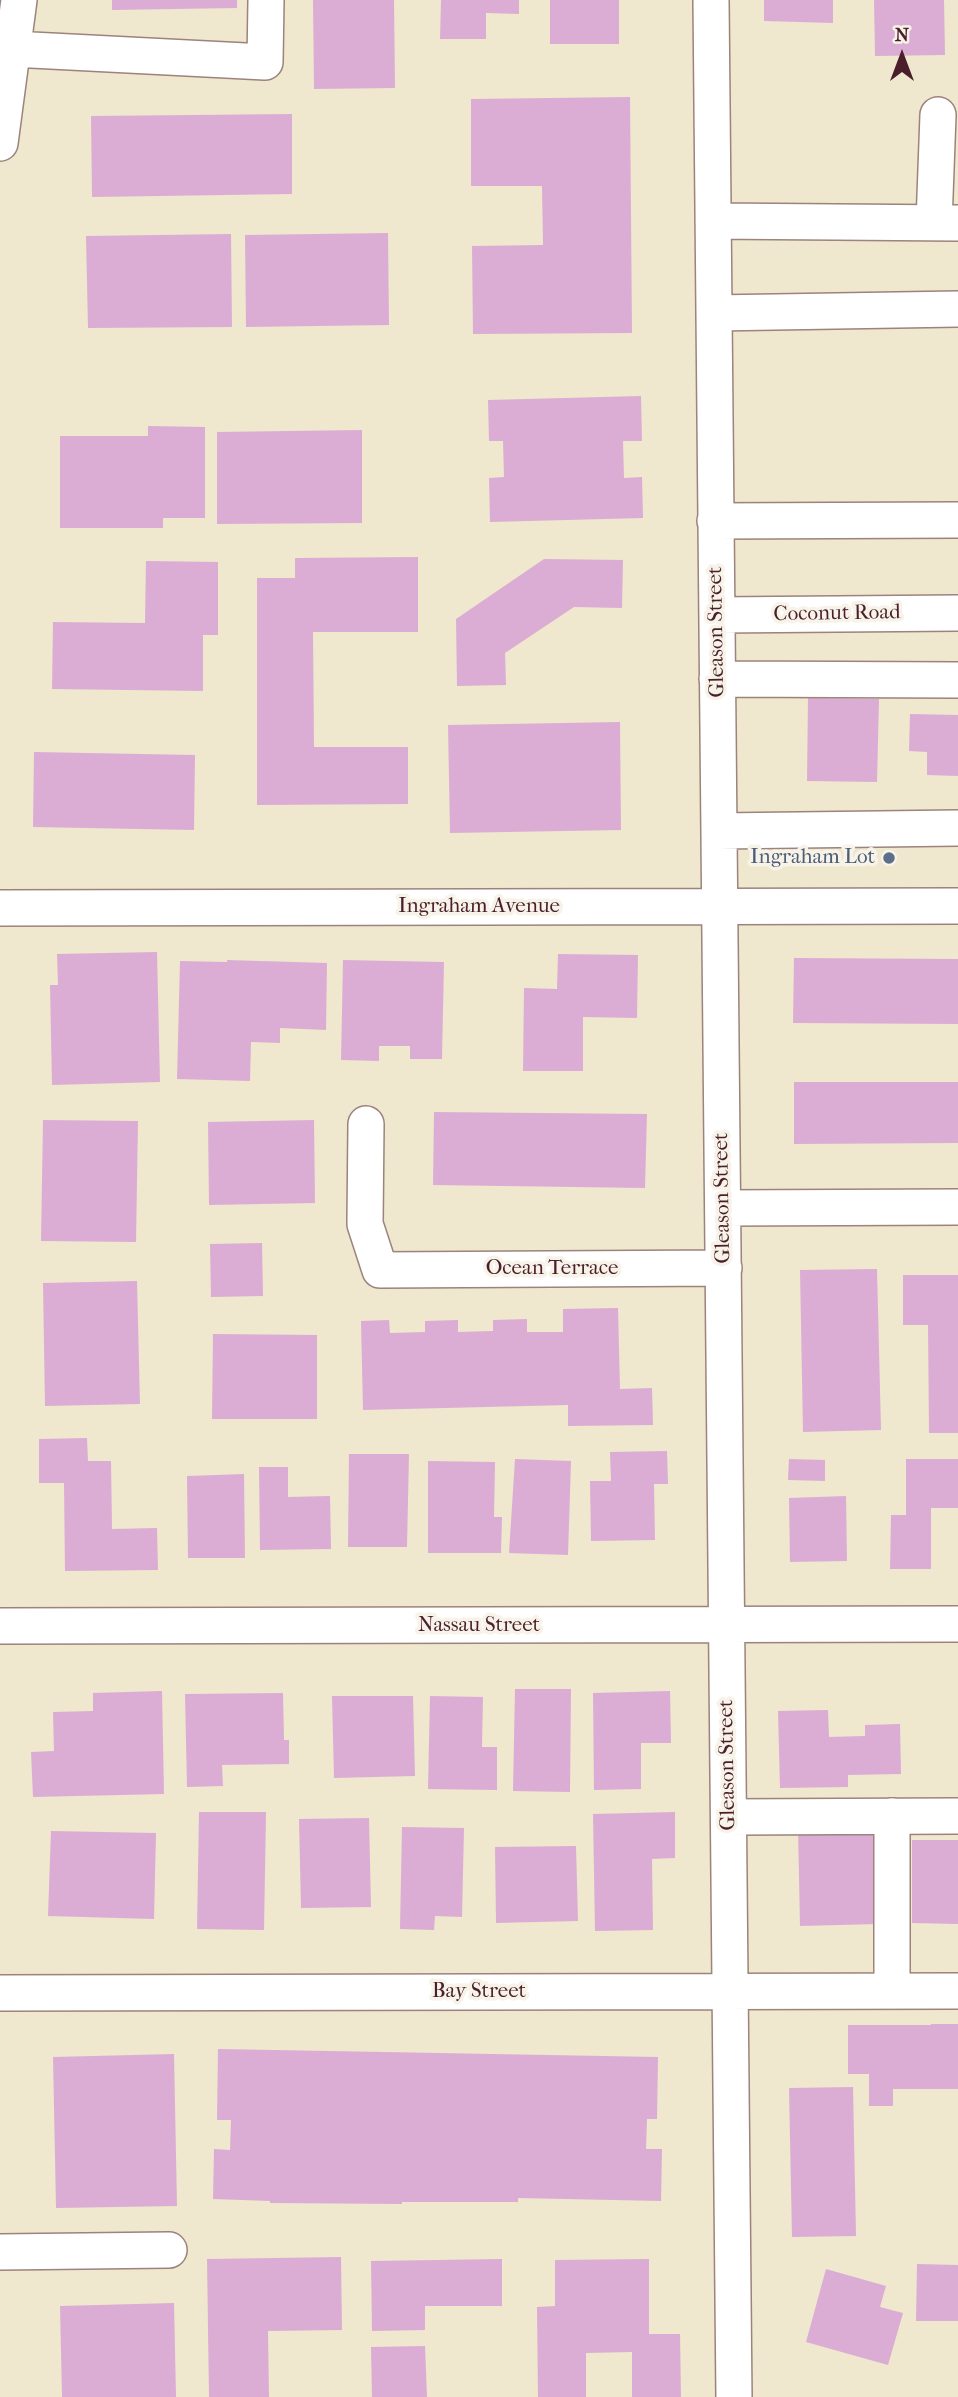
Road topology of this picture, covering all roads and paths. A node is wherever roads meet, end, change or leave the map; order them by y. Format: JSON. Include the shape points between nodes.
{"nodes":[{"id":1,"x":19,"y":0,"type":"edge"},
{"id":2,"x":266,"y":0,"type":"edge"},
{"id":3,"x":710,"y":0,"type":"edge"},
{"id":4,"x":12,"y":49,"type":"junction"},
{"id":5,"x":938,"y":115,"type":"dead end"},
{"id":6,"x":0,"y":143,"type":"edge"},
{"id":7,"x":713,"y":221,"type":"junction"},
{"id":8,"x":946,"y":223,"type":"edge"},
{"id":9,"x":958,"y":309,"type":"edge"},
{"id":10,"x":714,"y":313,"type":"junction"},
{"id":11,"x":958,"y":520,"type":"edge"},
{"id":12,"x":715,"y":521,"type":"junction"},
{"id":13,"x":958,"y":612,"type":"edge"},
{"id":14,"x":717,"y":615,"type":"junction"},
{"id":15,"x":717,"y":679,"type":"junction"},
{"id":16,"x":958,"y":680,"type":"edge"},
{"id":17,"x":958,"y":828,"type":"edge"},
{"id":18,"x":719,"y":831,"type":"junction"},
{"id":19,"x":720,"y":906,"type":"junction"},
{"id":20,"x":958,"y":906,"type":"edge"},
{"id":21,"x":0,"y":908,"type":"edge"},
{"id":22,"x":366,"y":1124,"type":"dead end"},
{"id":23,"x":958,"y":1207,"type":"edge"},
{"id":24,"x":723,"y":1208,"type":"junction"},
{"id":25,"x":723,"y":1268,"type":"junction"},
{"id":26,"x":958,"y":1624,"type":"edge"},
{"id":27,"x":727,"y":1625,"type":"junction"},
{"id":28,"x":0,"y":1626,"type":"edge"},
{"id":29,"x":892,"y":1816,"type":"junction"},
{"id":30,"x":958,"y":1816,"type":"edge"},
{"id":31,"x":729,"y":1817,"type":"junction"},
{"id":32,"x":892,"y":1991,"type":"junction"},
{"id":33,"x":958,"y":1991,"type":"edge"},
{"id":34,"x":730,"y":1992,"type":"junction"},
{"id":35,"x":0,"y":1993,"type":"edge"},
{"id":36,"x":169,"y":2250,"type":"dead end"},
{"id":37,"x":0,"y":2252,"type":"edge"},
{"id":38,"x":734,"y":2397,"type":"edge"}],
"edges":[{"from":1,"to":4,"type":"street"},
{"from":2,"to":4,"type":"street","via":[[265,62]]},
{"from":3,"to":7,"type":"street","name":"Gleason Street"},
{"from":4,"to":6,"type":"street"},
{"from":5,"to":8,"type":"street"},
{"from":7,"to":8,"type":"street"},
{"from":7,"to":10,"type":"street","name":"Gleason Street"},
{"from":9,"to":10,"type":"street"},
{"from":10,"to":12,"type":"street","name":"Gleason Street"},
{"from":11,"to":12,"type":"street"},
{"from":12,"to":14,"type":"street","name":"Gleason Street"},
{"from":13,"to":14,"type":"street","name":"Coconut Road"},
{"from":14,"to":15,"type":"street","name":"Gleason Street"},
{"from":15,"to":16,"type":"street"},
{"from":15,"to":18,"type":"street","name":"Gleason Street"},
{"from":17,"to":18,"type":"street"},
{"from":18,"to":19,"type":"street","name":"Gleason Street"},
{"from":19,"to":20,"type":"street","name":"Ingraham Avenue"},
{"from":19,"to":21,"type":"street","name":"Ingraham Avenue"},
{"from":19,"to":24,"type":"street","name":"Gleason Street"},
{"from":22,"to":25,"type":"street","name":"Ocean Terrace","via":[[365,1224],[380,1270]]},
{"from":23,"to":24,"type":"street"},
{"from":24,"to":25,"type":"street","name":"Gleason Street"},
{"from":25,"to":27,"type":"street","name":"Gleason Street"},
{"from":26,"to":27,"type":"street","name":"Nassau Street"},
{"from":27,"to":28,"type":"street","name":"Nassau Street"},
{"from":27,"to":31,"type":"street","name":"Gleason Street"},
{"from":29,"to":30,"type":"street"},
{"from":29,"to":31,"type":"street"},
{"from":29,"to":32,"type":"street"},
{"from":31,"to":34,"type":"street","name":"Gleason Street"},
{"from":32,"to":33,"type":"street","name":"Bay Street"},
{"from":32,"to":34,"type":"street","name":"Bay Street"},
{"from":34,"to":35,"type":"street","name":"Bay Street"},
{"from":34,"to":38,"type":"street","name":"Gleason Street"},
{"from":36,"to":37,"type":"street"}]}
